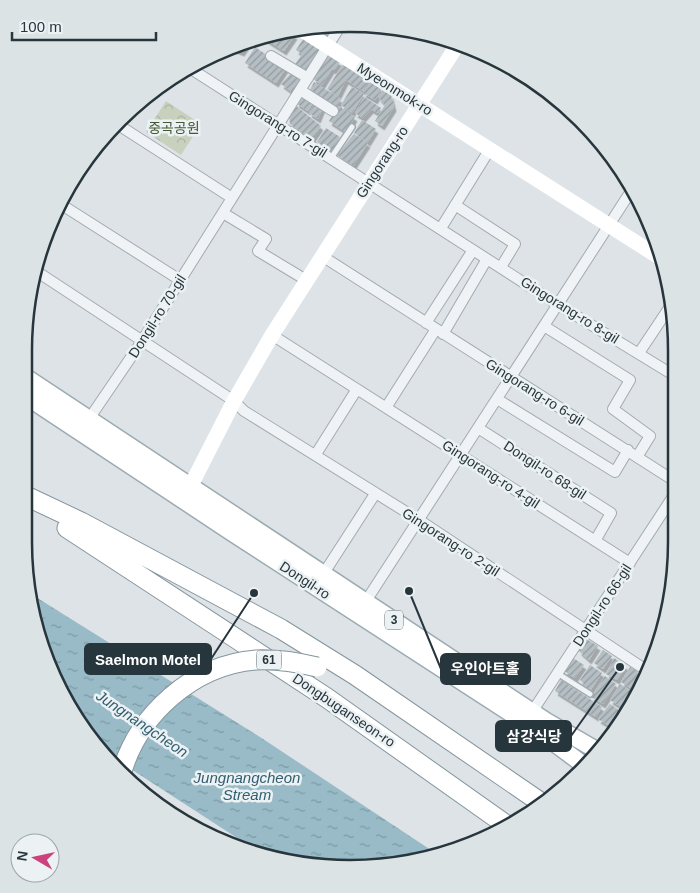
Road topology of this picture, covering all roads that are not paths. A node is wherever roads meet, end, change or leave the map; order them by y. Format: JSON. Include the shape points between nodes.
{"nodes":[{"id":1,"x":337,"y":33,"type":"edge"},
{"id":2,"x":310,"y":35,"type":"edge"},
{"id":3,"x":328,"y":47,"type":"junction"},
{"id":4,"x":454,"y":50,"type":"edge"},
{"id":5,"x":271,"y":56,"type":"dead end"},
{"id":6,"x":196,"y":72,"type":"edge"},
{"id":7,"x":308,"y":78,"type":"junction"},
{"id":8,"x":300,"y":90,"type":"junction"},
{"id":9,"x":420,"y":104,"type":"junction"},
{"id":10,"x":332,"y":111,"type":"dead end"},
{"id":11,"x":279,"y":125,"type":"junction"},
{"id":12,"x":352,"y":127,"type":"dead end"},
{"id":13,"x":123,"y":128,"type":"edge"},
{"id":14,"x":490,"y":149,"type":"junction"},
{"id":15,"x":332,"y":158,"type":"junction"},
{"id":16,"x":368,"y":182,"type":"junction"},
{"id":17,"x":628,"y":196,"type":"edge"},
{"id":18,"x":232,"y":198,"type":"junction"},
{"id":19,"x":455,"y":205,"type":"junction"},
{"id":20,"x":66,"y":208,"type":"edge"},
{"id":21,"x":223,"y":213,"type":"junction"},
{"id":22,"x":610,"y":225,"type":"junction"},
{"id":23,"x":441,"y":228,"type":"junction"},
{"id":24,"x":473,"y":250,"type":"junction"},
{"id":25,"x":652,"y":253,"type":"edge"},
{"id":26,"x":322,"y":256,"type":"junction"},
{"id":27,"x":488,"y":259,"type":"junction"},
{"id":28,"x":501,"y":268,"type":"junction"},
{"id":29,"x":42,"y":275,"type":"edge"},
{"id":30,"x":180,"y":280,"type":"junction"},
{"id":31,"x":306,"y":280,"type":"junction"},
{"id":32,"x":557,"y":304,"type":"junction"},
{"id":33,"x":665,"y":313,"type":"edge"},
{"id":34,"x":426,"y":323,"type":"junction"},
{"id":35,"x":544,"y":326,"type":"junction"},
{"id":36,"x":440,"y":331,"type":"junction"},
{"id":37,"x":272,"y":334,"type":"junction"},
{"id":38,"x":142,"y":341,"type":"junction"},
{"id":39,"x":639,"y":353,"type":"junction"},
{"id":40,"x":668,"y":372,"type":"edge"},
{"id":41,"x":511,"y":377,"type":"junction"},
{"id":42,"x":33,"y":382,"type":"edge"},
{"id":43,"x":357,"y":388,"type":"junction"},
{"id":44,"x":497,"y":399,"type":"junction"},
{"id":45,"x":33,"y":400,"type":"edge"},
{"id":46,"x":234,"y":402,"type":"junction"},
{"id":47,"x":387,"y":406,"type":"junction"},
{"id":48,"x":89,"y":419,"type":"junction"},
{"id":49,"x":478,"y":428,"type":"junction"},
{"id":50,"x":628,"y":450,"type":"junction"},
{"id":51,"x":316,"y":454,"type":"junction"},
{"id":52,"x":461,"y":454,"type":"junction"},
{"id":53,"x":637,"y":457,"type":"junction"},
{"id":54,"x":668,"y":477,"type":"edge"},
{"id":55,"x":187,"y":493,"type":"junction"},
{"id":56,"x":375,"y":494,"type":"junction"},
{"id":57,"x":33,"y":499,"type":"edge"},
{"id":58,"x":668,"y":504,"type":"edge"},
{"id":59,"x":33,"y":506,"type":"edge"},
{"id":60,"x":419,"y":520,"type":"junction"},
{"id":61,"x":260,"y":531,"type":"junction"},
{"id":62,"x":231,"y":532,"type":"junction"},
{"id":63,"x":595,"y":541,"type":"junction"},
{"id":64,"x":630,"y":562,"type":"junction"},
{"id":65,"x":324,"y":573,"type":"junction"},
{"id":66,"x":366,"y":602,"type":"junction"},
{"id":67,"x":586,"y":630,"type":"junction"},
{"id":68,"x":642,"y":667,"type":"edge"},
{"id":69,"x":557,"y":673,"type":"junction"},
{"id":70,"x":376,"y":692,"type":"junction"},
{"id":71,"x":590,"y":694,"type":"dead end"},
{"id":72,"x":532,"y":712,"type":"junction"},
{"id":73,"x":592,"y":748,"type":"edge"},
{"id":74,"x":580,"y":763,"type":"edge"},
{"id":75,"x":123,"y":766,"type":"edge"},
{"id":76,"x":536,"y":800,"type":"edge"},
{"id":77,"x":502,"y":822,"type":"edge"}],
"edges":[{"from":1,"to":3,"type":"street","name":"Dongil-ro 70-gil"},
{"from":2,"to":3,"type":"main road","name":"Myeonmok-ro"},
{"from":3,"to":7,"type":"street","name":"Dongil-ro 70-gil"},
{"from":3,"to":9,"type":"main road","name":"Myeonmok-ro"},
{"from":4,"to":9,"type":"main road","name":"Gingorang-ro"},
{"from":5,"to":7,"type":"street"},
{"from":6,"to":11,"type":"street","name":"Gingorang-ro 7-gil"},
{"from":7,"to":8,"type":"street","name":"Dongil-ro 70-gil"},
{"from":8,"to":10,"type":"street"},
{"from":8,"to":11,"type":"street","name":"Dongil-ro 70-gil"},
{"from":9,"to":14,"type":"main road","name":"Myeonmok-ro"},
{"from":9,"to":16,"type":"main road","name":"Gingorang-ro"},
{"from":11,"to":15,"type":"street","name":"Gingorang-ro 7-gil"},
{"from":11,"to":18,"type":"street","name":"Dongil-ro 70-gil"},
{"from":12,"to":15,"type":"lane"},
{"from":13,"to":18,"type":"street"},
{"from":14,"to":19,"type":"street"},
{"from":14,"to":22,"type":"main road","name":"Myeonmok-ro"},
{"from":15,"to":16,"type":"street","name":"Gingorang-ro 7-gil"},
{"from":16,"to":23,"type":"street","name":"Gingorang-ro 8-gil"},
{"from":16,"to":26,"type":"main road","name":"Gingorang-ro"},
{"from":17,"to":22,"type":"street"},
{"from":18,"to":21,"type":"street","name":"Dongil-ro 70-gil"},
{"from":19,"to":23,"type":"street"},
{"from":19,"to":28,"type":"street","via":[[515,244]]},
{"from":20,"to":30,"type":"street"},
{"from":21,"to":30,"type":"street","name":"Dongil-ro 70-gil"},
{"from":21,"to":31,"type":"street","via":[[266,239],[258,251]]},
{"from":22,"to":25,"type":"main road","name":"Myeonmok-ro"},
{"from":22,"to":32,"type":"street"},
{"from":23,"to":24,"type":"street","name":"Gingorang-ro 8-gil"},
{"from":24,"to":27,"type":"street","name":"Gingorang-ro 8-gil"},
{"from":24,"to":34,"type":"street"},
{"from":26,"to":31,"type":"main road","name":"Gingorang-ro"},
{"from":26,"to":34,"type":"street","name":"Gingorang-ro 6-gil"},
{"from":27,"to":28,"type":"street","name":"Gingorang-ro 8-gil"},
{"from":27,"to":36,"type":"street"},
{"from":28,"to":32,"type":"street","name":"Gingorang-ro 8-gil"},
{"from":29,"to":38,"type":"street","name":"Gingorang-ro 2-gil"},
{"from":30,"to":38,"type":"street","name":"Dongil-ro 70-gil"},
{"from":31,"to":37,"type":"main road","name":"Gingorang-ro"},
{"from":32,"to":35,"type":"street"},
{"from":32,"to":39,"type":"street","name":"Gingorang-ro 8-gil"},
{"from":33,"to":39,"type":"street"},
{"from":34,"to":36,"type":"street","name":"Gingorang-ro 6-gil"},
{"from":35,"to":41,"type":"street"},
{"from":35,"to":53,"type":"street","via":[[630,380],[613,409],[650,436]]},
{"from":36,"to":41,"type":"street","name":"Gingorang-ro 6-gil"},
{"from":36,"to":47,"type":"street"},
{"from":37,"to":43,"type":"street","name":"Gingorang-ro 4-gil"},
{"from":37,"to":46,"type":"main road","name":"Gingorang-ro"},
{"from":38,"to":46,"type":"street","name":"Gingorang-ro 2-gil"},
{"from":38,"to":48,"type":"street","name":"Dongil-ro 70-gil"},
{"from":39,"to":40,"type":"street","name":"Gingorang-ro 8-gil"},
{"from":41,"to":44,"type":"street"},
{"from":41,"to":50,"type":"street","name":"Gingorang-ro 6-gil"},
{"from":42,"to":48,"type":"main road","name":"Dongil-ro","number":"3"},
{"from":43,"to":47,"type":"street","name":"Gingorang-ro 4-gil"},
{"from":43,"to":51,"type":"street"},
{"from":44,"to":49,"type":"street"},
{"from":44,"to":50,"type":"street","via":[[615,472]]},
{"from":45,"to":55,"type":"main road","name":"Dongil-ro","number":"3"},
{"from":46,"to":51,"type":"street","name":"Gingorang-ro 2-gil"},
{"from":46,"to":55,"type":"main road","name":"Gingorang-ro"},
{"from":47,"to":52,"type":"street","name":"Gingorang-ro 4-gil"},
{"from":48,"to":55,"type":"main road","name":"Dongil-ro","number":"3"},
{"from":49,"to":52,"type":"street"},
{"from":49,"to":63,"type":"street","name":"Dongil-ro 68-gil","via":[[611,513]]},
{"from":50,"to":53,"type":"street","name":"Gingorang-ro 6-gil"},
{"from":51,"to":56,"type":"street","name":"Gingorang-ro 2-gil"},
{"from":52,"to":60,"type":"street"},
{"from":52,"to":63,"type":"street","name":"Gingorang-ro 4-gil"},
{"from":53,"to":54,"type":"street","name":"Gingorang-ro 6-gil"},
{"from":55,"to":61,"type":"main road","name":"Dongil-ro","number":"3"},
{"from":55,"to":62,"type":"main road","name":"Dongil-ro","number":"3"},
{"from":56,"to":60,"type":"street","name":"Gingorang-ro 2-gil"},
{"from":56,"to":65,"type":"street","name":"Dongil-ro"},
{"from":57,"to":70,"type":"highway","via":[[281,630],[327,657]]},
{"from":58,"to":64,"type":"street","name":"Dongil-ro 66-gil"},
{"from":59,"to":77,"type":"highway","name":"Dongbuganseon-ro","number":"61","via":[[327,698]]},
{"from":60,"to":66,"type":"street"},
{"from":60,"to":67,"type":"street","name":"Gingorang-ro 2-gil"},
{"from":61,"to":62,"type":"main road","via":[[244,530],[232,522],[229,526]]},
{"from":61,"to":65,"type":"main road","name":"Dongil-ro","number":"3"},
{"from":62,"to":74,"type":"main road","name":"Dongil-ro","number":"3","via":[[538,731]]},
{"from":63,"to":64,"type":"street","name":"Gingorang-ro 4-gil"},
{"from":64,"to":67,"type":"street","name":"Dongil-ro 66-gil"},
{"from":65,"to":66,"type":"main road","name":"Dongil-ro","number":"3"},
{"from":66,"to":72,"type":"main road","name":"Dongil-ro","number":"3"},
{"from":67,"to":68,"type":"street","name":"Gingorang-ro 2-gil"},
{"from":67,"to":69,"type":"street","name":"Dongil-ro 66-gil"},
{"from":69,"to":71,"type":"lane"},
{"from":69,"to":72,"type":"street","name":"Dongil-ro 66-gil"},
{"from":70,"to":75,"type":"highway","bridge":true,"via":[[317,667],[280,660],[254,660],[225,666],[199,678],[150,718]]},
{"from":70,"to":76,"type":"highway"},
{"from":72,"to":73,"type":"main road","name":"Dongil-ro","number":"3"}]}
